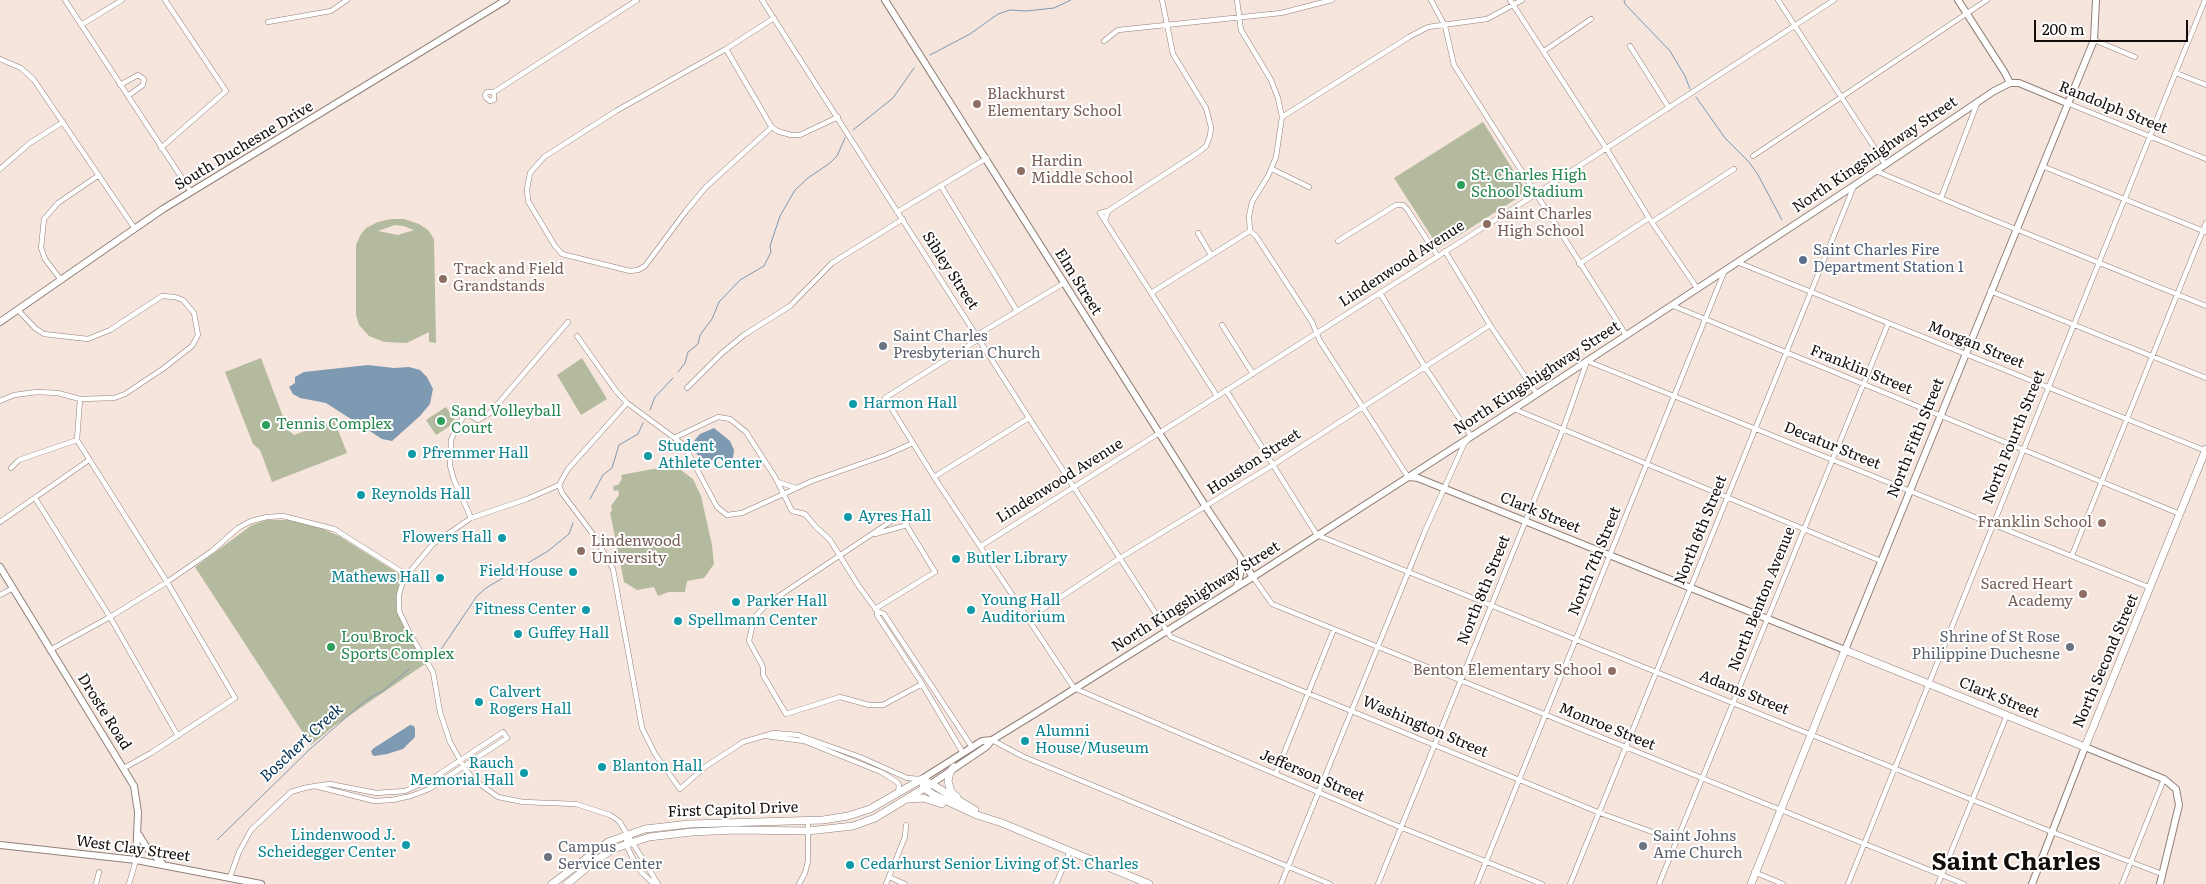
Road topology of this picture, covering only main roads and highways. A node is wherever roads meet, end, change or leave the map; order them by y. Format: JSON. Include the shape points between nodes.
{"nodes":[{"id":1,"x":506,"y":0,"type":"edge"},
{"id":2,"x":885,"y":0,"type":"edge"},
{"id":3,"x":1958,"y":0,"type":"edge"},
{"id":4,"x":2096,"y":0,"type":"edge"},
{"id":5,"x":2010,"y":83,"type":"junction"},
{"id":6,"x":2068,"y":103,"type":"junction"},
{"id":7,"x":0,"y":322,"type":"edge"},
{"id":8,"x":2206,"y":450,"type":"edge"},
{"id":9,"x":1408,"y":477,"type":"junction"},
{"id":10,"x":1240,"y":558,"type":"junction"},
{"id":11,"x":0,"y":567,"type":"edge"},
{"id":12,"x":1253,"y":577,"type":"junction"},
{"id":13,"x":1237,"y":586,"type":"junction"},
{"id":14,"x":1845,"y":650,"type":"junction"},
{"id":15,"x":992,"y":740,"type":"junction"},
{"id":16,"x":2085,"y":747,"type":"junction"},
{"id":17,"x":954,"y":767,"type":"junction"},
{"id":18,"x":922,"y":779,"type":"junction"},
{"id":19,"x":928,"y":786,"type":"junction"},
{"id":20,"x":904,"y":800,"type":"junction"},
{"id":21,"x":971,"y":808,"type":"junction"},
{"id":22,"x":980,"y":816,"type":"junction"},
{"id":23,"x":138,"y":833,"type":"junction"},
{"id":24,"x":0,"y":845,"type":"edge"},
{"id":25,"x":136,"y":860,"type":"junction"},
{"id":26,"x":163,"y":864,"type":"junction"},
{"id":27,"x":261,"y":884,"type":"edge"},
{"id":28,"x":552,"y":884,"type":"edge"},
{"id":29,"x":567,"y":884,"type":"edge"},
{"id":30,"x":1149,"y":884,"type":"edge"},
{"id":31,"x":1751,"y":884,"type":"edge"},
{"id":32,"x":2032,"y":884,"type":"edge"},
{"id":33,"x":2160,"y":884,"type":"edge"}],
"edges":[{"from":1,"to":7,"type":"main road","name":"South Duchesne Drive","via":[[135,228]]},
{"from":2,"to":10,"type":"main road","name":"Elm Street"},
{"from":3,"to":5,"type":"main road"},
{"from":4,"to":6,"type":"main road","name":"North Fifth Street","via":[[2094,40]]},
{"from":5,"to":6,"type":"main road","name":"Randolph Street","via":[[2025,85]]},
{"from":5,"to":9,"type":"main road","name":"North Kingshighway Street"},
{"from":6,"to":14,"type":"main road","name":"North Fifth Street"},
{"from":8,"to":16,"type":"main road","name":"North Second Street"},
{"from":9,"to":12,"type":"main road","name":"North Kingshighway Street"},
{"from":9,"to":14,"type":"main road","name":"Clark Street","via":[[1418,478]]},
{"from":10,"to":12,"type":"main road","name":"Elm Street"},
{"from":10,"to":13,"type":"main road"},
{"from":11,"to":23,"type":"main road","name":"Droste Road","via":[[134,786],[138,799]]},
{"from":12,"to":13,"type":"main road","name":"North Kingshighway Street"},
{"from":13,"to":15,"type":"main road","name":"North Kingshighway Street"},
{"from":14,"to":16,"type":"main road","name":"Clark Street"},
{"from":14,"to":31,"type":"main road","name":"North Fifth Street"},
{"from":15,"to":17,"type":"main road"},
{"from":15,"to":18,"type":"main road","via":[[972,747]]},
{"from":16,"to":32,"type":"main road","name":"North Second Street"},
{"from":16,"to":33,"type":"main road","name":"Clark Street","via":[[2164,779],[2176,789],[2179,800]]},
{"from":17,"to":19,"type":"main road"},
{"from":17,"to":21,"type":"main road","via":[[948,781],[951,792]]},
{"from":18,"to":19,"type":"main road"},
{"from":18,"to":28,"type":"main road","name":"First Capitol Drive","via":[[861,813],[823,820],[663,826],[627,835],[608,842]]},
{"from":19,"to":20,"type":"main road","name":"First Capitol Drive"},
{"from":19,"to":21,"type":"main road"},
{"from":19,"to":22,"type":"main road","via":[[934,795]]},
{"from":20,"to":22,"type":"main road","via":[[930,799]]},
{"from":20,"to":29,"type":"main road","name":"First Capitol Drive","via":[[866,822],[826,830],[692,832],[629,843],[613,849]]},
{"from":21,"to":22,"type":"main road"},
{"from":22,"to":30,"type":"main road"},
{"from":23,"to":25,"type":"main road","name":"Droste Road"},
{"from":23,"to":26,"type":"main road"},
{"from":24,"to":25,"type":"main road","name":"West Clay Street"},
{"from":25,"to":26,"type":"main road","name":"West Clay Street"},
{"from":26,"to":27,"type":"main road","name":"West Clay Street"}]}
